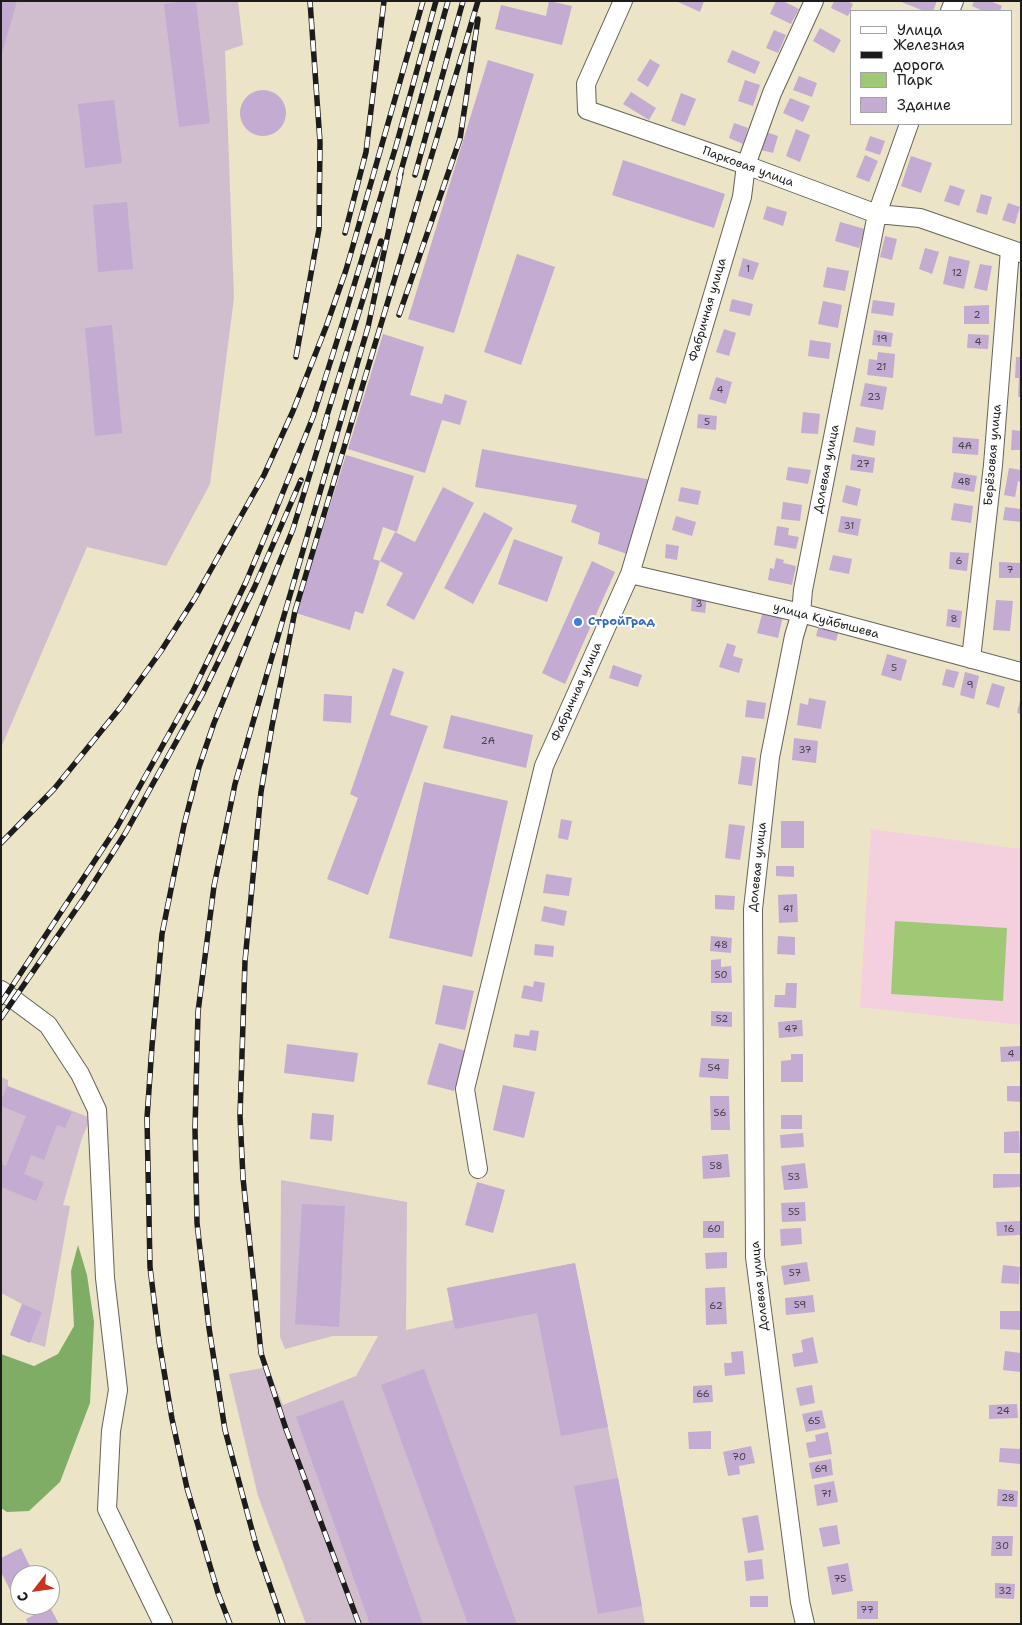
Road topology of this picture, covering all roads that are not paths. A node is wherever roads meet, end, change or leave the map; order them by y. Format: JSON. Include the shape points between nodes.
{"nodes":[{"id":1,"x":623,"y":1,"type":"edge"},
{"id":2,"x":814,"y":1,"type":"edge"},
{"id":3,"x":910,"y":125,"type":"edge"},
{"id":4,"x":746,"y":165,"type":"junction"},
{"id":5,"x":877,"y":214,"type":"junction"},
{"id":6,"x":1015,"y":251,"type":"edge"},
{"id":7,"x":630,"y":574,"type":"junction"},
{"id":8,"x":800,"y":613,"type":"junction"},
{"id":9,"x":971,"y":659,"type":"junction"},
{"id":10,"x":1021,"y":672,"type":"edge"},
{"id":11,"x":1,"y":990,"type":"edge"},
{"id":12,"x":478,"y":1169,"type":"dead end"},
{"id":13,"x":163,"y":1624,"type":"edge"},
{"id":14,"x":805,"y":1624,"type":"edge"}],
"edges":[{"from":1,"to":4,"type":"street","name":"Парковая улица","via":[[586,84],[587,110]]},
{"from":2,"to":4,"type":"street","name":"Фабричная улица","via":[[772,93]]},
{"from":3,"to":5,"type":"street","name":"Долевая улица"},
{"from":4,"to":5,"type":"street","name":"Парковая улица"},
{"from":4,"to":7,"type":"street","name":"Фабричная улица","via":[[742,197]]},
{"from":5,"to":6,"type":"street","name":"Парковая улица","via":[[920,218]]},
{"from":5,"to":8,"type":"street","name":"Долевая улица"},
{"from":6,"to":9,"type":"street","name":"Берёзовая улица"},
{"from":7,"to":8,"type":"street","name":"улица Куйбышева"},
{"from":7,"to":12,"type":"street","name":"Фабричная улица","via":[[544,766],[465,1089]]},
{"from":8,"to":9,"type":"street","name":"улица Куйбышева"},
{"from":8,"to":14,"type":"street","name":"Долевая улица","via":[[770,756],[753,918],[755,1258],[798,1592]]},
{"from":9,"to":10,"type":"street","name":"улица Куйбышева"},
{"from":11,"to":13,"type":"street","via":[[48,1025],[80,1074],[97,1110],[104,1278],[118,1390],[111,1431],[107,1509]]}]}
